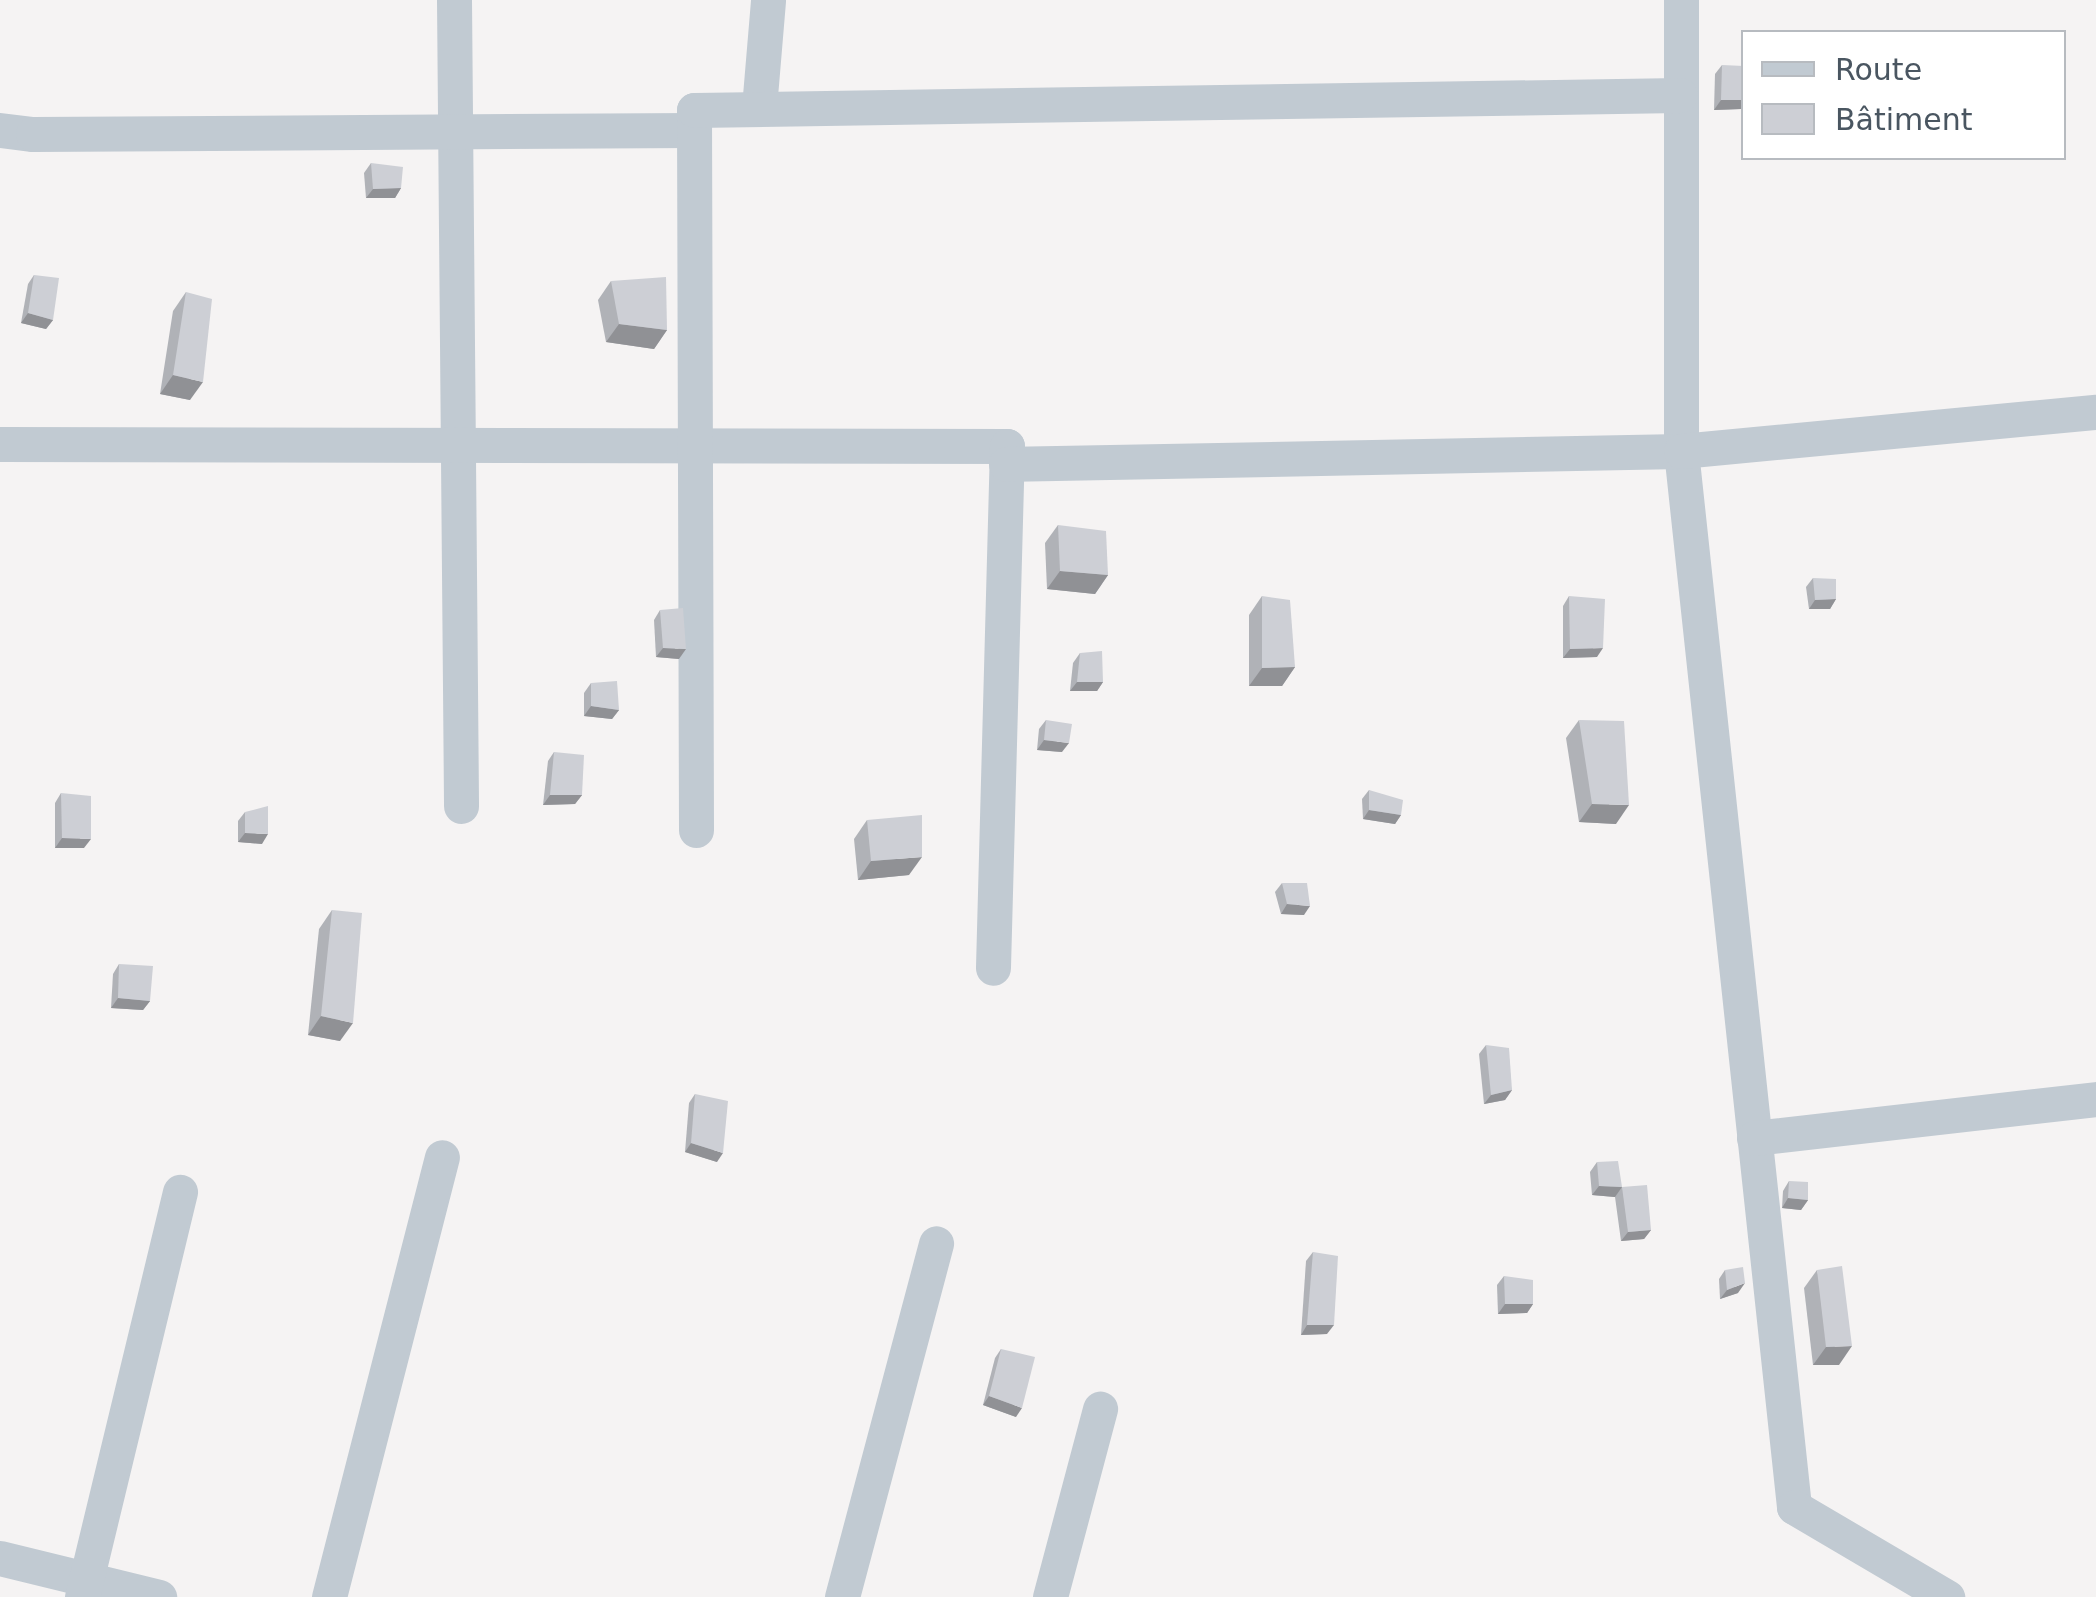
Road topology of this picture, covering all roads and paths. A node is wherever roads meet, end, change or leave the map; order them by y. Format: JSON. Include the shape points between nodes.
{"nodes":[{"id":1,"x":454,"y":0,"type":"edge"},
{"id":2,"x":768,"y":0,"type":"edge"},
{"id":3,"x":1681,"y":0,"type":"edge"},
{"id":4,"x":1680,"y":95,"type":"junction"},
{"id":5,"x":759,"y":108,"type":"junction"},
{"id":6,"x":0,"y":130,"type":"edge"},
{"id":7,"x":694,"y":130,"type":"junction"},
{"id":8,"x":455,"y":131,"type":"junction"},
{"id":9,"x":2096,"y":412,"type":"edge"},
{"id":10,"x":0,"y":444,"type":"edge"},
{"id":11,"x":458,"y":445,"type":"junction"},
{"id":12,"x":695,"y":445,"type":"junction"},
{"id":13,"x":1681,"y":452,"type":"junction"},
{"id":14,"x":1006,"y":464,"type":"junction"},
{"id":15,"x":461,"y":806,"type":"dead end"},
{"id":16,"x":696,"y":830,"type":"dead end"},
{"id":17,"x":993,"y":968,"type":"dead end"},
{"id":18,"x":2096,"y":1099,"type":"edge"},
{"id":19,"x":1754,"y":1138,"type":"junction"},
{"id":20,"x":442,"y":1157,"type":"dead end"},
{"id":21,"x":180,"y":1192,"type":"dead end"},
{"id":22,"x":936,"y":1243,"type":"dead end"},
{"id":23,"x":1100,"y":1409,"type":"dead end"},
{"id":24,"x":0,"y":1558,"type":"edge"},
{"id":25,"x":84,"y":1588,"type":"edge"},
{"id":26,"x":160,"y":1597,"type":"edge"},
{"id":27,"x":329,"y":1597,"type":"edge"},
{"id":28,"x":842,"y":1597,"type":"edge"},
{"id":29,"x":1050,"y":1597,"type":"edge"},
{"id":30,"x":1947,"y":1597,"type":"edge"}],
"edges":[{"from":1,"to":8,"type":"street"},
{"from":2,"to":5,"type":"street"},
{"from":3,"to":4,"type":"street"},
{"from":4,"to":5,"type":"street"},
{"from":4,"to":13,"type":"street"},
{"from":5,"to":7,"type":"street","via":[[694,110]]},
{"from":6,"to":8,"type":"street"},
{"from":7,"to":8,"type":"street"},
{"from":7,"to":12,"type":"street"},
{"from":8,"to":11,"type":"street"},
{"from":9,"to":13,"type":"street"},
{"from":10,"to":11,"type":"street"},
{"from":11,"to":12,"type":"street"},
{"from":11,"to":15,"type":"street"},
{"from":12,"to":14,"type":"street","via":[[1008,446]]},
{"from":12,"to":16,"type":"street"},
{"from":13,"to":14,"type":"street"},
{"from":13,"to":19,"type":"street"},
{"from":14,"to":17,"type":"street"},
{"from":18,"to":19,"type":"street"},
{"from":19,"to":30,"type":"street","via":[[1794,1506]]},
{"from":20,"to":27,"type":"street"},
{"from":21,"to":25,"type":"street"},
{"from":22,"to":28,"type":"street"},
{"from":23,"to":29,"type":"street"},
{"from":24,"to":25,"type":"street"},
{"from":25,"to":26,"type":"street"}]}
